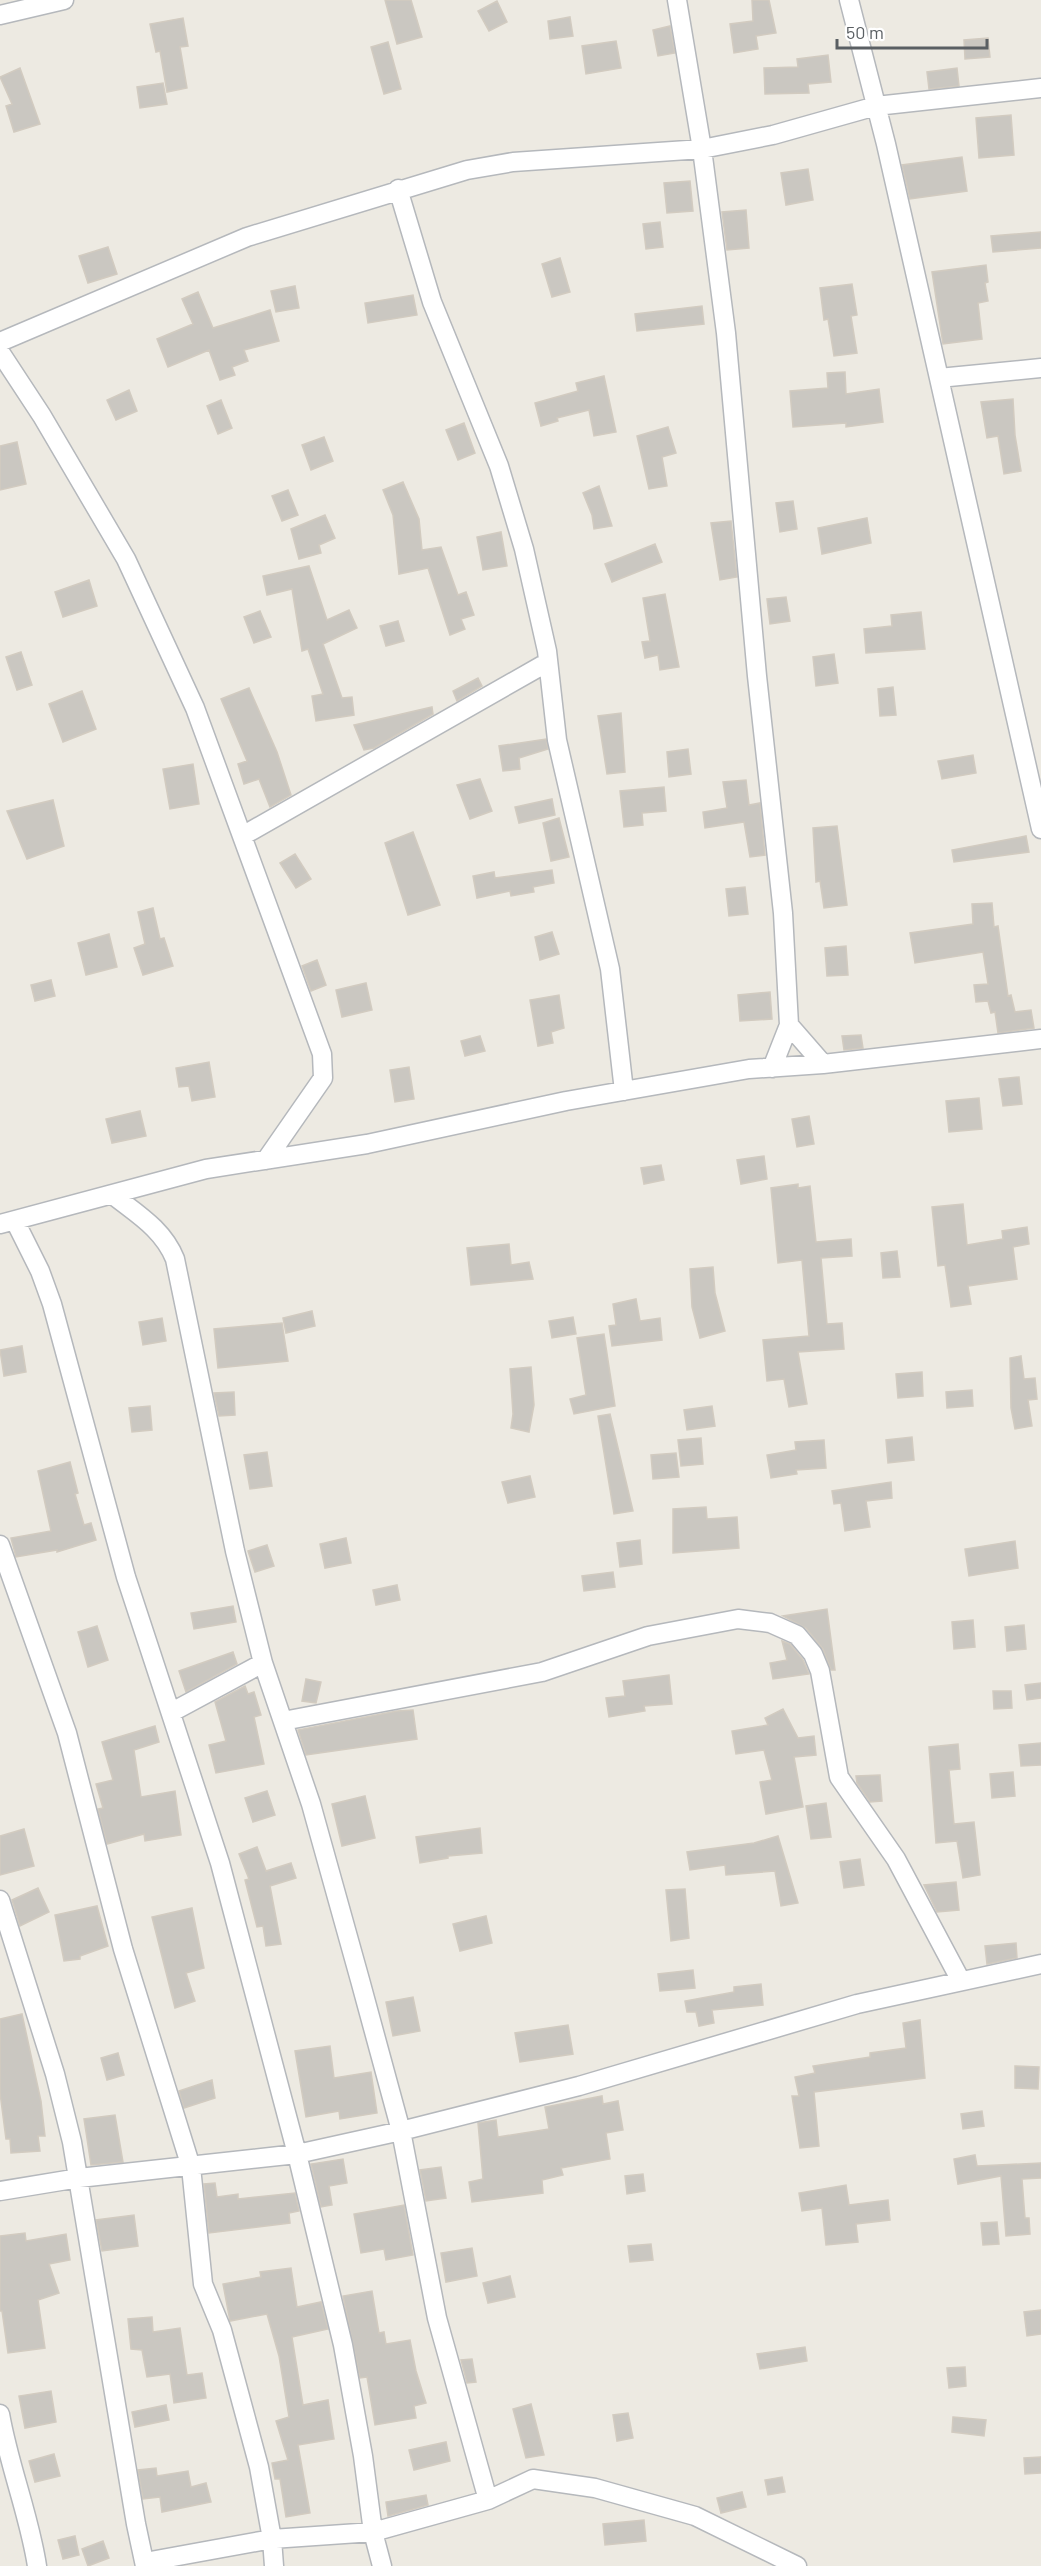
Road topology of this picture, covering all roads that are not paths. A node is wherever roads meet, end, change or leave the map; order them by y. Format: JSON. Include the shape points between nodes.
{"nodes":[{"id":1,"x":64,"y":0,"type":"edge"},
{"id":2,"x":677,"y":0,"type":"edge"},
{"id":3,"x":849,"y":0,"type":"edge"},
{"id":4,"x":0,"y":15,"type":"edge"},
{"id":5,"x":1041,"y":88,"type":"edge"},
{"id":6,"x":876,"y":106,"type":"junction"},
{"id":7,"x":702,"y":149,"type":"junction"},
{"id":8,"x":398,"y":189,"type":"junction"},
{"id":9,"x":0,"y":342,"type":"edge"},
{"id":10,"x":0,"y":352,"type":"edge"},
{"id":11,"x":1041,"y":368,"type":"edge"},
{"id":12,"x":939,"y":378,"type":"junction"},
{"id":13,"x":548,"y":662,"type":"junction"},
{"id":14,"x":1041,"y":829,"type":"edge"},
{"id":15,"x":244,"y":835,"type":"junction"},
{"id":16,"x":789,"y":1024,"type":"junction"},
{"id":17,"x":1041,"y":1039,"type":"edge"},
{"id":18,"x":823,"y":1064,"type":"junction"},
{"id":19,"x":772,"y":1068,"type":"junction"},
{"id":20,"x":624,"y":1091,"type":"junction"},
{"id":21,"x":266,"y":1160,"type":"junction"},
{"id":22,"x":112,"y":1195,"type":"junction"},
{"id":23,"x":8,"y":1223,"type":"edge"},
{"id":24,"x":0,"y":1545,"type":"edge"},
{"id":25,"x":263,"y":1664,"type":"junction"},
{"id":26,"x":172,"y":1712,"type":"junction"},
{"id":27,"x":283,"y":1721,"type":"junction"},
{"id":28,"x":0,"y":1900,"type":"edge"},
{"id":29,"x":1041,"y":1964,"type":"edge"},
{"id":30,"x":961,"y":1981,"type":"junction"},
{"id":31,"x":401,"y":2131,"type":"junction"},
{"id":32,"x":297,"y":2154,"type":"junction"},
{"id":33,"x":191,"y":2167,"type":"junction"},
{"id":34,"x":79,"y":2178,"type":"junction"},
{"id":35,"x":0,"y":2191,"type":"edge"},
{"id":36,"x":0,"y":2414,"type":"edge"},
{"id":37,"x":488,"y":2500,"type":"junction"},
{"id":38,"x":373,"y":2532,"type":"junction"},
{"id":39,"x":272,"y":2539,"type":"junction"},
{"id":40,"x":145,"y":2564,"type":"edge"},
{"id":41,"x":37,"y":2566,"type":"edge"},
{"id":42,"x":274,"y":2566,"type":"edge"},
{"id":43,"x":382,"y":2566,"type":"edge"},
{"id":44,"x":797,"y":2566,"type":"edge"}],
"edges":[{"from":1,"to":4,"type":"street"},
{"from":2,"to":7,"type":"street"},
{"from":3,"to":6,"type":"street"},
{"from":5,"to":6,"type":"street"},
{"from":6,"to":7,"type":"street","via":[[773,135]]},
{"from":6,"to":12,"type":"street"},
{"from":7,"to":8,"type":"street","via":[[513,162]]},
{"from":7,"to":16,"type":"street","via":[[738,450],[783,913]]},
{"from":8,"to":9,"type":"street","via":[[247,237]]},
{"from":8,"to":13,"type":"street","via":[[432,302],[507,489]]},
{"from":10,"to":15,"type":"street","via":[[126,559],[195,708]]},
{"from":11,"to":12,"type":"street"},
{"from":12,"to":14,"type":"street"},
{"from":13,"to":15,"type":"street"},
{"from":13,"to":20,"type":"street","via":[[557,740],[610,969]]},
{"from":15,"to":21,"type":"street","via":[[324,1066],[323,1078]]},
{"from":16,"to":18,"type":"street"},
{"from":16,"to":19,"type":"street"},
{"from":17,"to":18,"type":"street"},
{"from":18,"to":19,"type":"street"},
{"from":19,"to":20,"type":"street"},
{"from":20,"to":21,"type":"street","via":[[367,1144]]},
{"from":21,"to":22,"type":"street","via":[[207,1169]]},
{"from":22,"to":23,"type":"street"},
{"from":22,"to":25,"type":"street","via":[[160,1231],[174,1259],[232,1539]]},
{"from":23,"to":26,"type":"street","via":[[40,1271],[52,1304],[126,1577]]},
{"from":24,"to":33,"type":"street","via":[[67,1733],[123,1949]]},
{"from":25,"to":26,"type":"street"},
{"from":25,"to":27,"type":"street"},
{"from":26,"to":32,"type":"street","via":[[220,1863]]},
{"from":27,"to":30,"type":"street","via":[[542,1672],[648,1636],[738,1619],[770,1623],[797,1635],[813,1654],[839,1777],[896,1859]]},
{"from":27,"to":31,"type":"street","via":[[311,1804]]},
{"from":28,"to":34,"type":"street","via":[[55,2074]]},
{"from":29,"to":30,"type":"street"},
{"from":30,"to":31,"type":"street","via":[[857,2004],[579,2086]]},
{"from":31,"to":32,"type":"street"},
{"from":31,"to":37,"type":"street","via":[[437,2318]]},
{"from":32,"to":33,"type":"street"},
{"from":32,"to":38,"type":"street","via":[[343,2345]]},
{"from":33,"to":34,"type":"street"},
{"from":33,"to":39,"type":"street","via":[[203,2284],[222,2330],[259,2467]]},
{"from":34,"to":35,"type":"street"},
{"from":34,"to":40,"type":"street"},
{"from":36,"to":41,"type":"street"},
{"from":37,"to":38,"type":"street"},
{"from":37,"to":44,"type":"street","via":[[533,2479],[596,2488],[695,2516]]},
{"from":38,"to":39,"type":"street"},
{"from":38,"to":43,"type":"street"},
{"from":39,"to":40,"type":"street"},
{"from":39,"to":42,"type":"street"}]}
